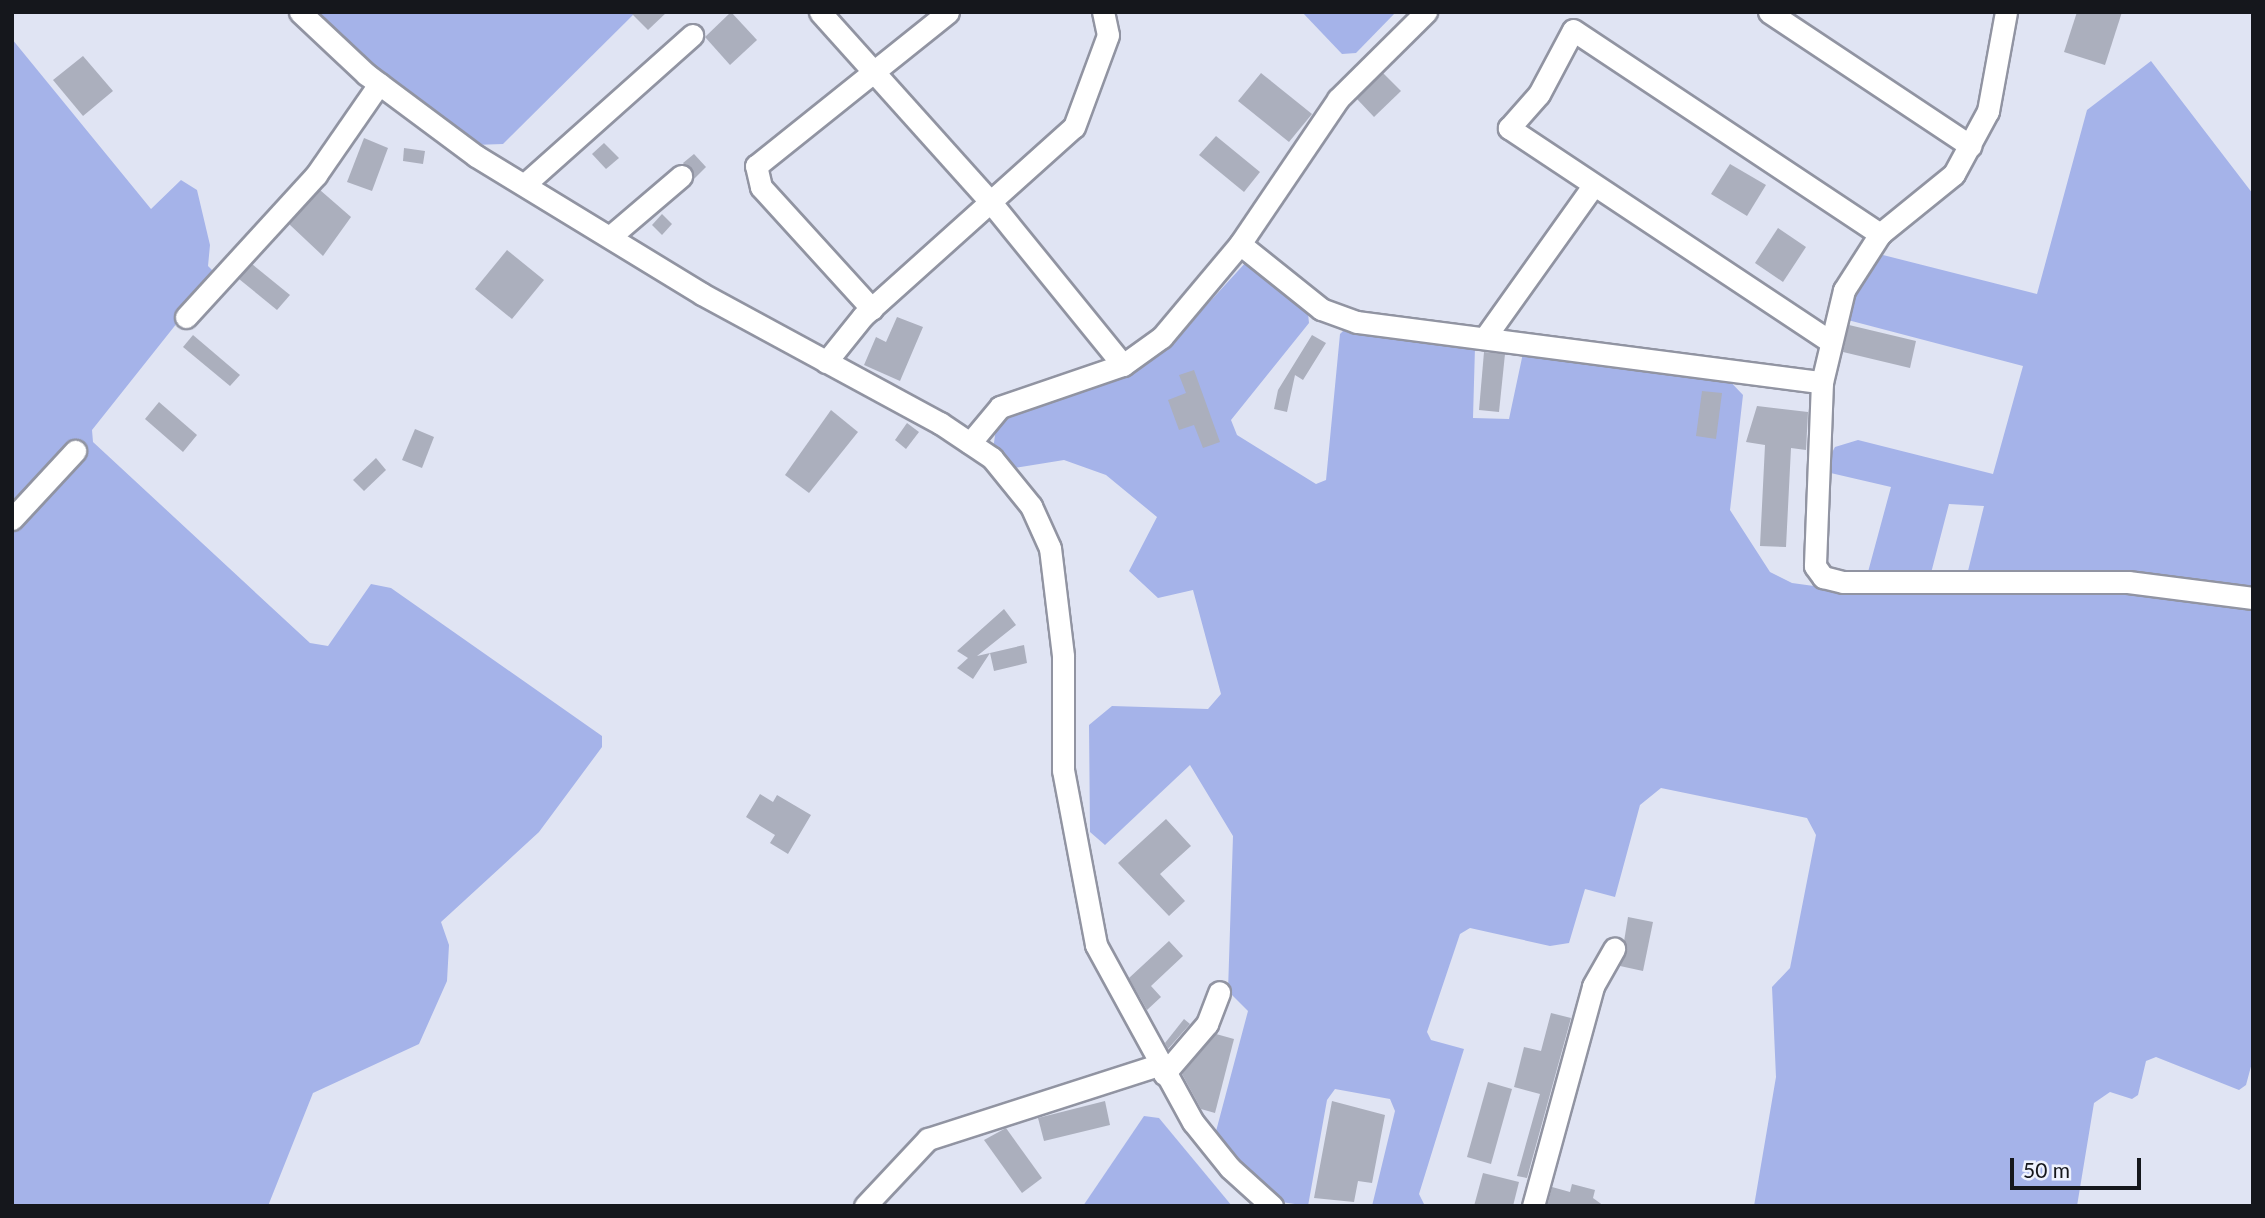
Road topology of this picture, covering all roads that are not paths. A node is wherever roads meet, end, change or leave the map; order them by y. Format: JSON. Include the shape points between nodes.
{"nodes":[{"id":1,"x":300,"y":12,"type":"edge"},
{"id":2,"x":820,"y":12,"type":"edge"},
{"id":3,"x":948,"y":12,"type":"edge"},
{"id":4,"x":1102,"y":12,"type":"edge"},
{"id":5,"x":1426,"y":12,"type":"edge"},
{"id":6,"x":1769,"y":12,"type":"edge"},
{"id":7,"x":2006,"y":12,"type":"edge"},
{"id":8,"x":1576,"y":21,"type":"edge"},
{"id":9,"x":692,"y":35,"type":"dead end"},
{"id":10,"x":876,"y":75,"type":"junction"},
{"id":11,"x":379,"y":85,"type":"junction"},
{"id":12,"x":1970,"y":146,"type":"junction"},
{"id":13,"x":681,"y":176,"type":"dead end"},
{"id":14,"x":525,"y":184,"type":"junction"},
{"id":15,"x":1593,"y":186,"type":"junction"},
{"id":16,"x":993,"y":205,"type":"junction"},
{"id":17,"x":1880,"y":234,"type":"junction"},
{"id":18,"x":612,"y":235,"type":"junction"},
{"id":19,"x":1240,"y":244,"type":"junction"},
{"id":20,"x":872,"y":309,"type":"junction"},
{"id":21,"x":186,"y":317,"type":"dead end"},
{"id":22,"x":1486,"y":336,"type":"junction"},
{"id":23,"x":1831,"y":342,"type":"junction"},
{"id":24,"x":826,"y":362,"type":"junction"},
{"id":25,"x":1123,"y":365,"type":"junction"},
{"id":26,"x":1822,"y":382,"type":"junction"},
{"id":27,"x":970,"y":443,"type":"junction"},
{"id":28,"x":75,"y":451,"type":"dead end"},
{"id":29,"x":12,"y":519,"type":"edge"},
{"id":30,"x":2253,"y":598,"type":"edge"},
{"id":31,"x":1614,"y":949,"type":"dead end"},
{"id":32,"x":1219,"y":992,"type":"dead end"},
{"id":33,"x":1161,"y":1069,"type":"junction"},
{"id":34,"x":864,"y":1206,"type":"edge"},
{"id":35,"x":1272,"y":1206,"type":"edge"},
{"id":36,"x":1533,"y":1206,"type":"edge"}],
"edges":[{"from":1,"to":11,"type":"street"},
{"from":2,"to":10,"type":"street"},
{"from":3,"to":10,"type":"street"},
{"from":4,"to":16,"type":"street","via":[[1108,35],[1074,127]]},
{"from":5,"to":19,"type":"street","via":[[1338,99]]},
{"from":6,"to":12,"type":"street"},
{"from":7,"to":12,"type":"street","via":[[1994,89]]},
{"from":8,"to":15,"type":"street","via":[[1539,94],[1509,128]]},
{"from":8,"to":17,"type":"street"},
{"from":9,"to":14,"type":"street"},
{"from":10,"to":16,"type":"street"},
{"from":10,"to":20,"type":"street","via":[[756,166],[754,175]]},
{"from":11,"to":14,"type":"street"},
{"from":11,"to":21,"type":"street","via":[[316,175]]},
{"from":12,"to":17,"type":"street","via":[[1946,183]]},
{"from":13,"to":18,"type":"street"},
{"from":14,"to":18,"type":"street"},
{"from":15,"to":22,"type":"street"},
{"from":15,"to":23,"type":"street"},
{"from":16,"to":20,"type":"street"},
{"from":16,"to":25,"type":"street"},
{"from":17,"to":23,"type":"street","via":[[1843,290]]},
{"from":18,"to":24,"type":"street"},
{"from":19,"to":22,"type":"street","via":[[1338,317]]},
{"from":19,"to":25,"type":"street","via":[[1196,303]]},
{"from":20,"to":24,"type":"street"},
{"from":22,"to":26,"type":"street"},
{"from":23,"to":26,"type":"street"},
{"from":24,"to":27,"type":"street"},
{"from":25,"to":27,"type":"street","via":[[1000,407]]},
{"from":26,"to":30,"type":"street","via":[[1814,550],[1823,578],[1945,585],[2128,582]]},
{"from":27,"to":33,"type":"street","via":[[992,458],[1031,506],[1050,548],[1063,656],[1063,770],[1096,945]]},
{"from":28,"to":29,"type":"street"},
{"from":31,"to":36,"type":"street","via":[[1593,986]]},
{"from":32,"to":33,"type":"street","via":[[1207,1024]]},
{"from":33,"to":34,"type":"street","via":[[928,1139]]},
{"from":33,"to":35,"type":"street","via":[[1230,1168]]}]}
